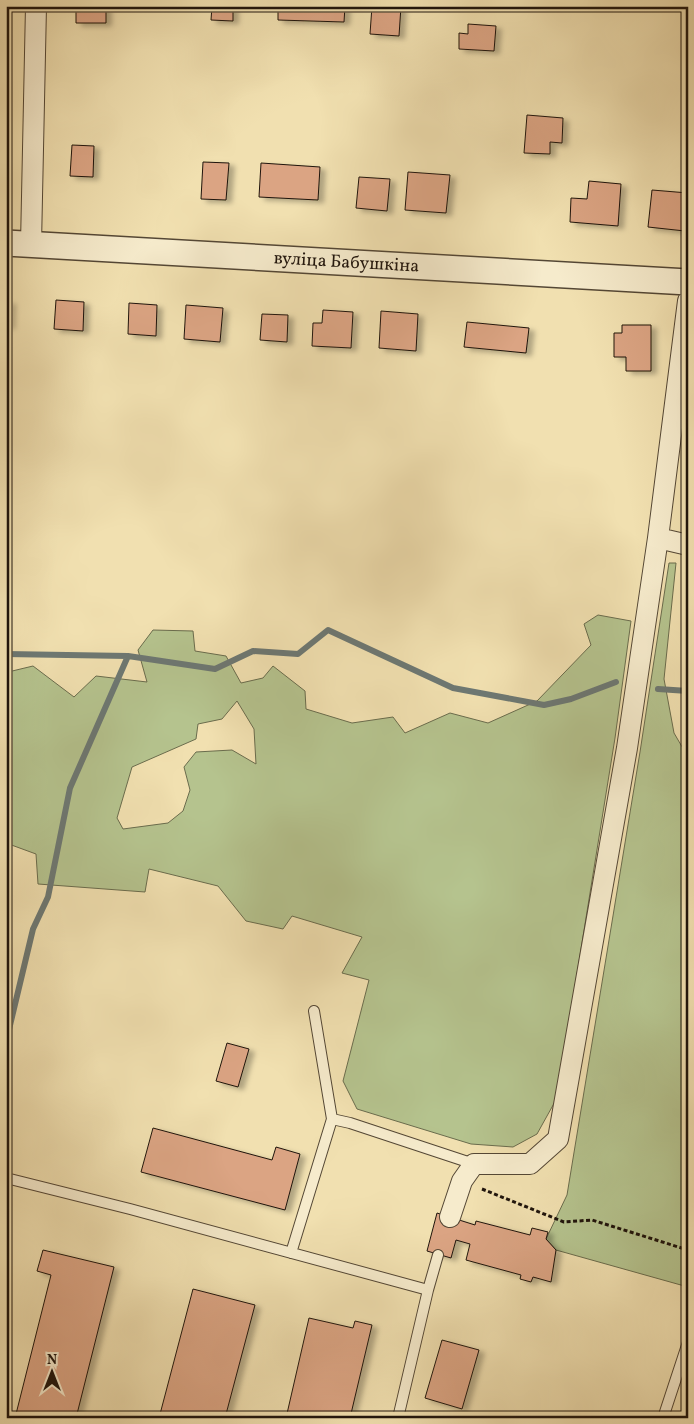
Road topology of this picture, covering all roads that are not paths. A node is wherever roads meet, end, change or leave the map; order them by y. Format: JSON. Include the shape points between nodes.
{"nodes":[{"id":1,"x":36,"y":6,"type":"edge"},
{"id":2,"x":6,"y":243,"type":"edge"},
{"id":3,"x":31,"y":244,"type":"junction"},
{"id":4,"x":688,"y":282,"type":"edge"},
{"id":5,"x":688,"y":301,"type":"edge"},
{"id":6,"x":658,"y":538,"type":"junction"},
{"id":7,"x":688,"y":545,"type":"edge"},
{"id":8,"x":314,"y":1011,"type":"dead end"},
{"id":9,"x":332,"y":1119,"type":"junction"},
{"id":10,"x":474,"y":1164,"type":"junction"},
{"id":11,"x":6,"y":1178,"type":"edge"},
{"id":12,"x":450,"y":1216,"type":"dead end"},
{"id":13,"x":291,"y":1253,"type":"junction"},
{"id":14,"x":438,"y":1255,"type":"dead end"},
{"id":15,"x":428,"y":1290,"type":"junction"},
{"id":16,"x":688,"y":1342,"type":"edge"},
{"id":17,"x":398,"y":1418,"type":"edge"},
{"id":18,"x":663,"y":1418,"type":"edge"}],
"edges":[{"from":1,"to":3,"type":"street"},
{"from":2,"to":3,"type":"street","name":"вуліца Бабушкіна"},
{"from":3,"to":4,"type":"street","name":"вуліца Бабушкіна"},
{"from":5,"to":6,"type":"street"},
{"from":6,"to":7,"type":"street"},
{"from":6,"to":10,"type":"street","via":[[627,748],[558,1139],[530,1164]]},
{"from":8,"to":9,"type":"lane"},
{"from":9,"to":10,"type":"lane"},
{"from":9,"to":13,"type":"lane"},
{"from":10,"to":12,"type":"street","via":[[462,1181]]},
{"from":11,"to":13,"type":"lane"},
{"from":13,"to":15,"type":"lane"},
{"from":14,"to":15,"type":"lane"},
{"from":15,"to":17,"type":"lane"},
{"from":16,"to":18,"type":"lane"}]}
